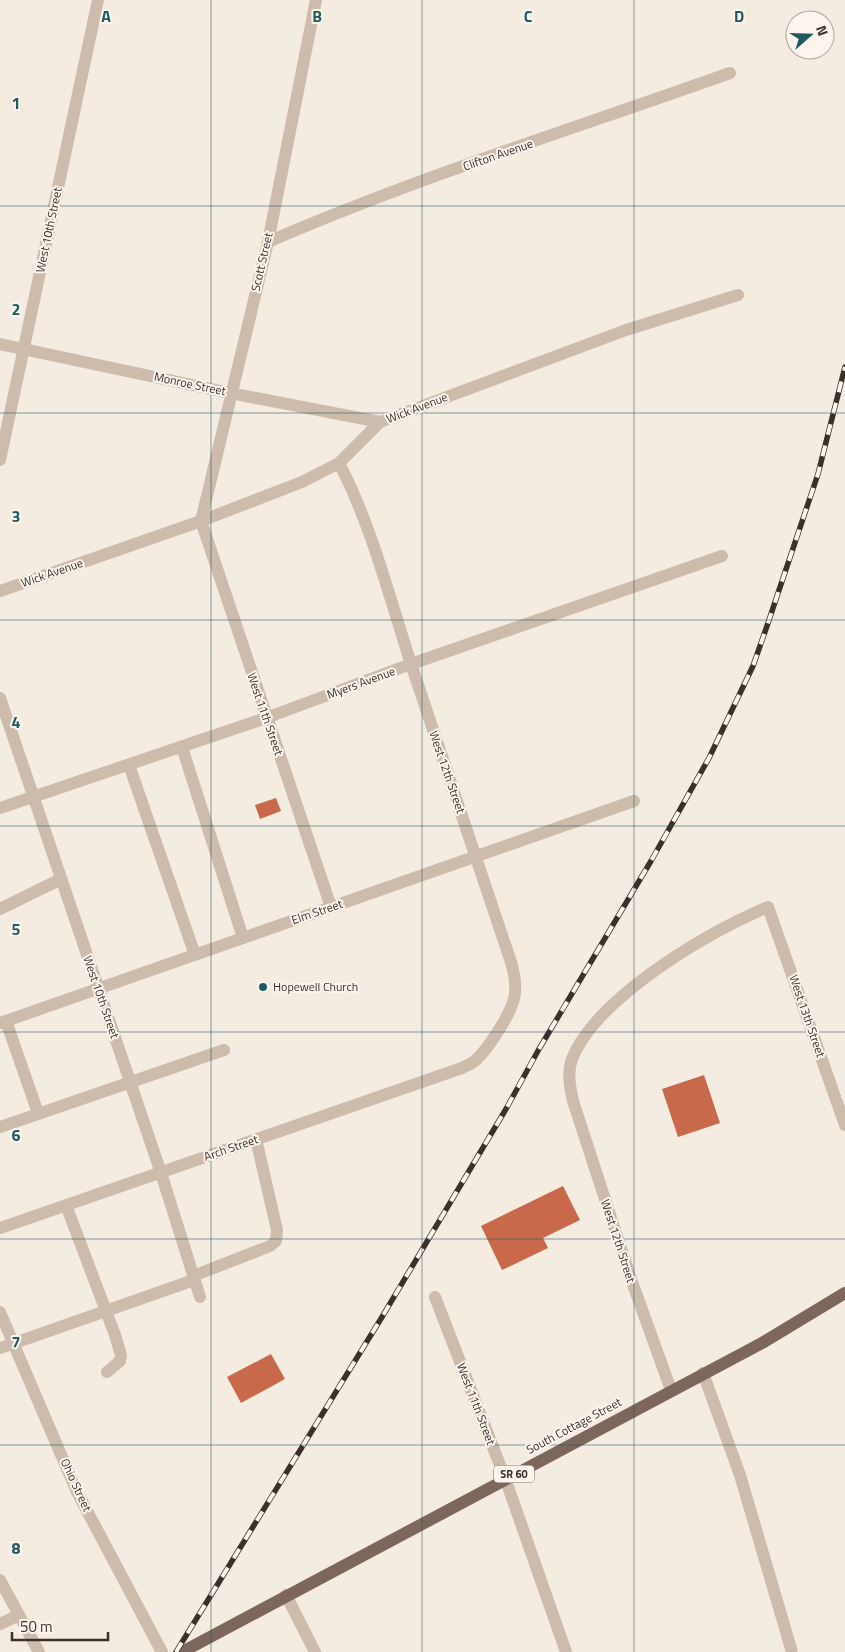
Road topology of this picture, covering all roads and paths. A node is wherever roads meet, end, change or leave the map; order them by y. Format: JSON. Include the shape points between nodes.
{"nodes":[{"id":1,"x":98,"y":0,"type":"edge"},
{"id":2,"x":316,"y":0,"type":"edge"},
{"id":3,"x":730,"y":74,"type":"dead end"},
{"id":4,"x":268,"y":242,"type":"junction"},
{"id":5,"x":738,"y":296,"type":"dead end"},
{"id":6,"x":0,"y":344,"type":"edge"},
{"id":7,"x":23,"y":349,"type":"junction"},
{"id":8,"x":230,"y":393,"type":"junction"},
{"id":9,"x":380,"y":422,"type":"junction"},
{"id":10,"x":0,"y":460,"type":"edge"},
{"id":11,"x":339,"y":464,"type":"junction"},
{"id":12,"x":200,"y":521,"type":"junction"},
{"id":13,"x":722,"y":556,"type":"dead end"},
{"id":14,"x":0,"y":591,"type":"edge"},
{"id":15,"x":411,"y":664,"type":"junction"},
{"id":16,"x":0,"y":698,"type":"edge"},
{"id":17,"x":266,"y":718,"type":"junction"},
{"id":18,"x":182,"y":747,"type":"junction"},
{"id":19,"x":129,"y":764,"type":"junction"},
{"id":20,"x":33,"y":797,"type":"junction"},
{"id":21,"x":634,"y":801,"type":"dead end"},
{"id":22,"x":0,"y":808,"type":"edge"},
{"id":23,"x":476,"y":856,"type":"junction"},
{"id":24,"x":61,"y":879,"type":"junction"},
{"id":25,"x":331,"y":907,"type":"junction"},
{"id":26,"x":768,"y":907,"type":"joint"},
{"id":27,"x":0,"y":909,"type":"edge"},
{"id":28,"x":243,"y":938,"type":"junction"},
{"id":29,"x":195,"y":955,"type":"junction"},
{"id":30,"x":98,"y":988,"type":"junction"},
{"id":31,"x":3,"y":1022,"type":"edge"},
{"id":32,"x":224,"y":1050,"type":"dead end"},
{"id":33,"x":462,"y":1068,"type":"joint"},
{"id":34,"x":130,"y":1082,"type":"junction"},
{"id":35,"x":38,"y":1114,"type":"junction"},
{"id":36,"x":845,"y":1124,"type":"edge"},
{"id":37,"x":0,"y":1127,"type":"edge"},
{"id":38,"x":256,"y":1139,"type":"junction"},
{"id":39,"x":161,"y":1173,"type":"junction"},
{"id":40,"x":66,"y":1205,"type":"junction"},
{"id":41,"x":0,"y":1228,"type":"edge"},
{"id":42,"x":194,"y":1278,"type":"junction"},
{"id":43,"x":845,"y":1294,"type":"edge"},
{"id":44,"x":200,"y":1297,"type":"dead end"},
{"id":45,"x":435,"y":1297,"type":"dead end"},
{"id":46,"x":105,"y":1311,"type":"junction"},
{"id":47,"x":0,"y":1312,"type":"edge"},
{"id":48,"x":13,"y":1344,"type":"junction"},
{"id":49,"x":0,"y":1348,"type":"edge"},
{"id":50,"x":107,"y":1372,"type":"dead end"},
{"id":51,"x":704,"y":1373,"type":"junction"},
{"id":52,"x":671,"y":1390,"type":"junction"},
{"id":53,"x":505,"y":1478,"type":"junction"},
{"id":54,"x":0,"y":1580,"type":"edge"},
{"id":55,"x":286,"y":1596,"type":"junction"},
{"id":56,"x":19,"y":1614,"type":"junction"},
{"id":57,"x":0,"y":1624,"type":"edge"},
{"id":58,"x":39,"y":1652,"type":"edge"},
{"id":59,"x":162,"y":1652,"type":"edge"},
{"id":60,"x":182,"y":1652,"type":"edge"},
{"id":61,"x":315,"y":1652,"type":"edge"},
{"id":62,"x":566,"y":1652,"type":"edge"},
{"id":63,"x":792,"y":1652,"type":"edge"}],
"edges":[{"from":1,"to":7,"type":"street","name":"West 10th Street"},
{"from":2,"to":4,"type":"street","name":"Scott Street"},
{"from":3,"to":4,"type":"street","name":"Clifton Avenue","via":[[414,184]]},
{"from":4,"to":8,"type":"street","name":"Scott Street"},
{"from":5,"to":9,"type":"street","name":"Wick Avenue","via":[[626,330]]},
{"from":6,"to":7,"type":"street","name":"Monroe Street"},
{"from":7,"to":8,"type":"street","name":"Monroe Street"},
{"from":7,"to":10,"type":"street","name":"West 10th Street"},
{"from":8,"to":9,"type":"street","name":"Monroe Street"},
{"from":8,"to":12,"type":"street","name":"Scott Street"},
{"from":9,"to":11,"type":"street","name":"Wick Avenue"},
{"from":11,"to":12,"type":"street","name":"Wick Avenue","via":[[294,486]]},
{"from":11,"to":15,"type":"street","name":"West 12th Street","via":[[359,507]]},
{"from":12,"to":14,"type":"street","name":"Wick Avenue"},
{"from":12,"to":17,"type":"street","name":"West 11th Street"},
{"from":13,"to":15,"type":"street","name":"Myers Avenue"},
{"from":15,"to":17,"type":"street","name":"Myers Avenue"},
{"from":15,"to":23,"type":"street","name":"West 12th Street"},
{"from":16,"to":20,"type":"street","name":"West 10th Street"},
{"from":17,"to":18,"type":"street","name":"Myers Avenue"},
{"from":17,"to":25,"type":"street","name":"West 11th Street"},
{"from":18,"to":19,"type":"street","name":"Myers Avenue"},
{"from":18,"to":28,"type":"street"},
{"from":19,"to":20,"type":"street","name":"Myers Avenue"},
{"from":19,"to":29,"type":"street"},
{"from":20,"to":22,"type":"street","name":"Myers Avenue"},
{"from":20,"to":24,"type":"street","name":"West 10th Street"},
{"from":21,"to":23,"type":"street","name":"Elm Street"},
{"from":23,"to":25,"type":"street","name":"Elm Street"},
{"from":23,"to":33,"type":"street","name":"West 12th Street","via":[[511,962],[516,993],[509,1013],[488,1046],[477,1059]]},
{"from":24,"to":27,"type":"street"},
{"from":24,"to":30,"type":"street","name":"West 10th Street"},
{"from":25,"to":28,"type":"street","name":"Elm Street"},
{"from":26,"to":36,"type":"street","name":"West 13th Street"},
{"from":26,"to":52,"type":"street","name":"West 12th Street","via":[[740,919],[646,978],[614,1003],[592,1026],[571,1060],[569,1075],[579,1119],[621,1251]]},
{"from":28,"to":29,"type":"street","name":"Elm Street"},
{"from":29,"to":30,"type":"street","name":"Elm Street"},
{"from":30,"to":31,"type":"street","name":"Elm Street"},
{"from":30,"to":34,"type":"street","name":"West 10th Street"},
{"from":31,"to":35,"type":"street"},
{"from":32,"to":34,"type":"street"},
{"from":33,"to":38,"type":"street","name":"Arch Street"},
{"from":34,"to":35,"type":"street"},
{"from":34,"to":39,"type":"street","name":"West 10th Street"},
{"from":35,"to":37,"type":"street"},
{"from":38,"to":39,"type":"street","name":"Arch Street"},
{"from":38,"to":42,"type":"street","via":[[276,1241]]},
{"from":39,"to":40,"type":"street","name":"Arch Street"},
{"from":39,"to":42,"type":"street","name":"West 10th Street"},
{"from":40,"to":41,"type":"street","name":"Arch Street"},
{"from":40,"to":46,"type":"street"},
{"from":42,"to":44,"type":"street","name":"West 10th Street"},
{"from":42,"to":46,"type":"street"},
{"from":43,"to":51,"type":"main road","name":"South Cottage Street","number":"SR 60"},
{"from":45,"to":53,"type":"street","name":"West 11th Street"},
{"from":46,"to":48,"type":"street"},
{"from":46,"to":50,"type":"street","via":[[120,1356],[120,1362]]},
{"from":47,"to":48,"type":"street","name":"Ohio Street"},
{"from":48,"to":49,"type":"street"},
{"from":48,"to":59,"type":"street","name":"Ohio Street","via":[[78,1492]]},
{"from":51,"to":52,"type":"main road","name":"South Cottage Street","number":"SR 60"},
{"from":51,"to":63,"type":"street","via":[[740,1475]]},
{"from":52,"to":53,"type":"main road","name":"South Cottage Street","number":"SR 60"},
{"from":53,"to":55,"type":"main road","name":"South Cottage Street","number":"SR 60"},
{"from":53,"to":62,"type":"street","name":"West 11th Street"},
{"from":54,"to":56,"type":"street"},
{"from":55,"to":60,"type":"main road","name":"South Cottage Street","number":"SR 60"},
{"from":55,"to":61,"type":"street"},
{"from":56,"to":57,"type":"street"},
{"from":56,"to":58,"type":"street"}]}
